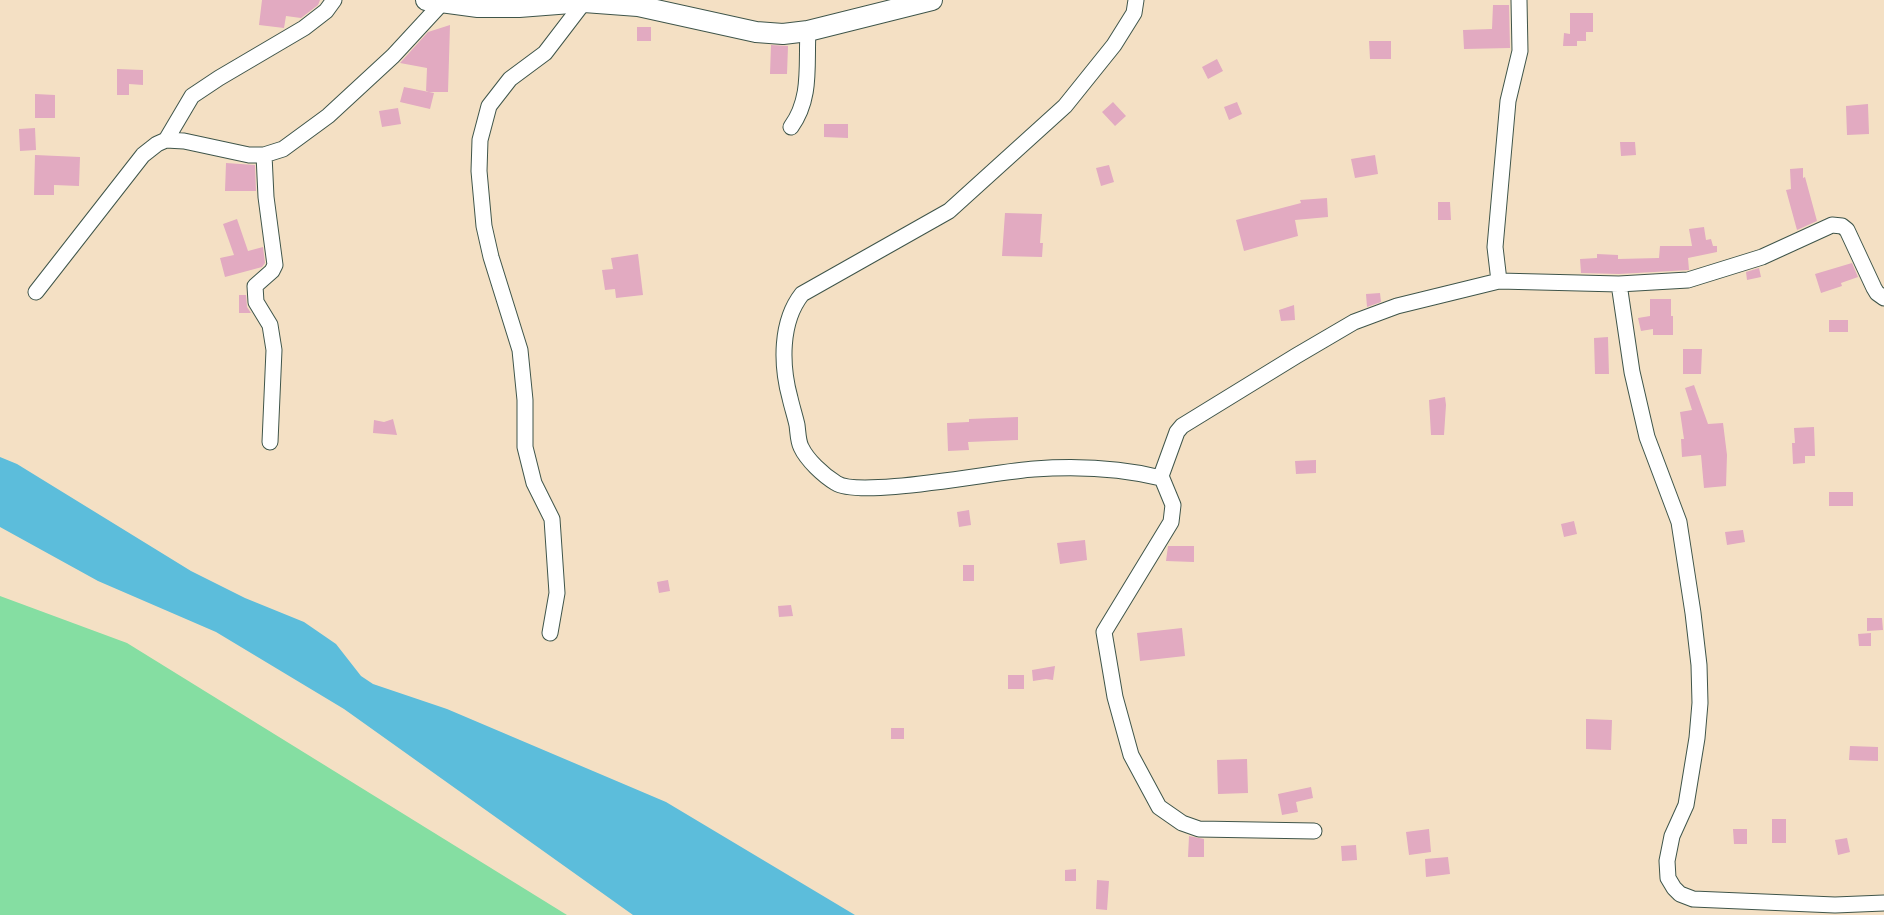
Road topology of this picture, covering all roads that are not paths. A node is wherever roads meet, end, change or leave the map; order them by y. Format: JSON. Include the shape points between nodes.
{"nodes":[{"id":1,"x":334,"y":0,"type":"edge"},
{"id":2,"x":932,"y":0,"type":"edge"},
{"id":3,"x":1136,"y":0,"type":"edge"},
{"id":4,"x":1519,"y":0,"type":"edge"},
{"id":5,"x":434,"y":1,"type":"edge"},
{"id":6,"x":584,"y":2,"type":"junction"},
{"id":7,"x":808,"y":32,"type":"junction"},
{"id":8,"x":791,"y":127,"type":"dead end"},
{"id":9,"x":166,"y":140,"type":"junction"},
{"id":10,"x":264,"y":155,"type":"junction"},
{"id":11,"x":1499,"y":281,"type":"junction"},
{"id":12,"x":1619,"y":284,"type":"junction"},
{"id":13,"x":36,"y":292,"type":"dead end"},
{"id":14,"x":1884,"y":298,"type":"edge"},
{"id":15,"x":270,"y":442,"type":"dead end"},
{"id":16,"x":1161,"y":478,"type":"junction"},
{"id":17,"x":550,"y":633,"type":"dead end"},
{"id":18,"x":1314,"y":831,"type":"dead end"},
{"id":19,"x":1884,"y":903,"type":"edge"}],
"edges":[{"from":1,"to":9,"type":"street","via":[[304,28],[192,96]]},
{"from":2,"to":7,"type":"main road"},
{"from":3,"to":16,"type":"street","via":[[1134,14],[1114,45],[1065,106],[949,211],[802,294],[792,306],[783,357],[801,447],[838,484],[875,487],[1034,469],[1082,468]]},
{"from":4,"to":11,"type":"street","via":[[1520,51],[1508,101],[1495,247]]},
{"from":5,"to":6,"type":"main road","via":[[478,7]]},
{"from":5,"to":10,"type":"street","via":[[393,56],[328,116],[283,149]]},
{"from":6,"to":7,"type":"main road","via":[[638,6],[756,32]]},
{"from":6,"to":17,"type":"street","via":[[545,53],[510,79],[489,106],[480,140],[484,226],[520,350],[525,447],[534,483],[552,519],[557,593]]},
{"from":7,"to":8,"type":"street","via":[[805,94],[801,114]]},
{"from":9,"to":10,"type":"street"},
{"from":9,"to":13,"type":"street","via":[[143,155]]},
{"from":10,"to":15,"type":"street","via":[[275,265],[254,292],[270,326],[274,350]]},
{"from":11,"to":12,"type":"street"},
{"from":11,"to":16,"type":"street","via":[[1354,322],[1182,426],[1173,440]]},
{"from":12,"to":14,"type":"street","via":[[1695,279],[1762,257],[1837,225],[1847,230],[1876,293]]},
{"from":12,"to":19,"type":"street","via":[[1632,372],[1647,437],[1679,522],[1699,665],[1697,738],[1686,806],[1667,851],[1668,878],[1680,894],[1692,899],[1835,905]]},
{"from":16,"to":18,"type":"street","via":[[1173,505],[1171,522],[1104,632],[1115,697],[1131,754],[1159,807],[1182,823],[1199,829]]}]}
